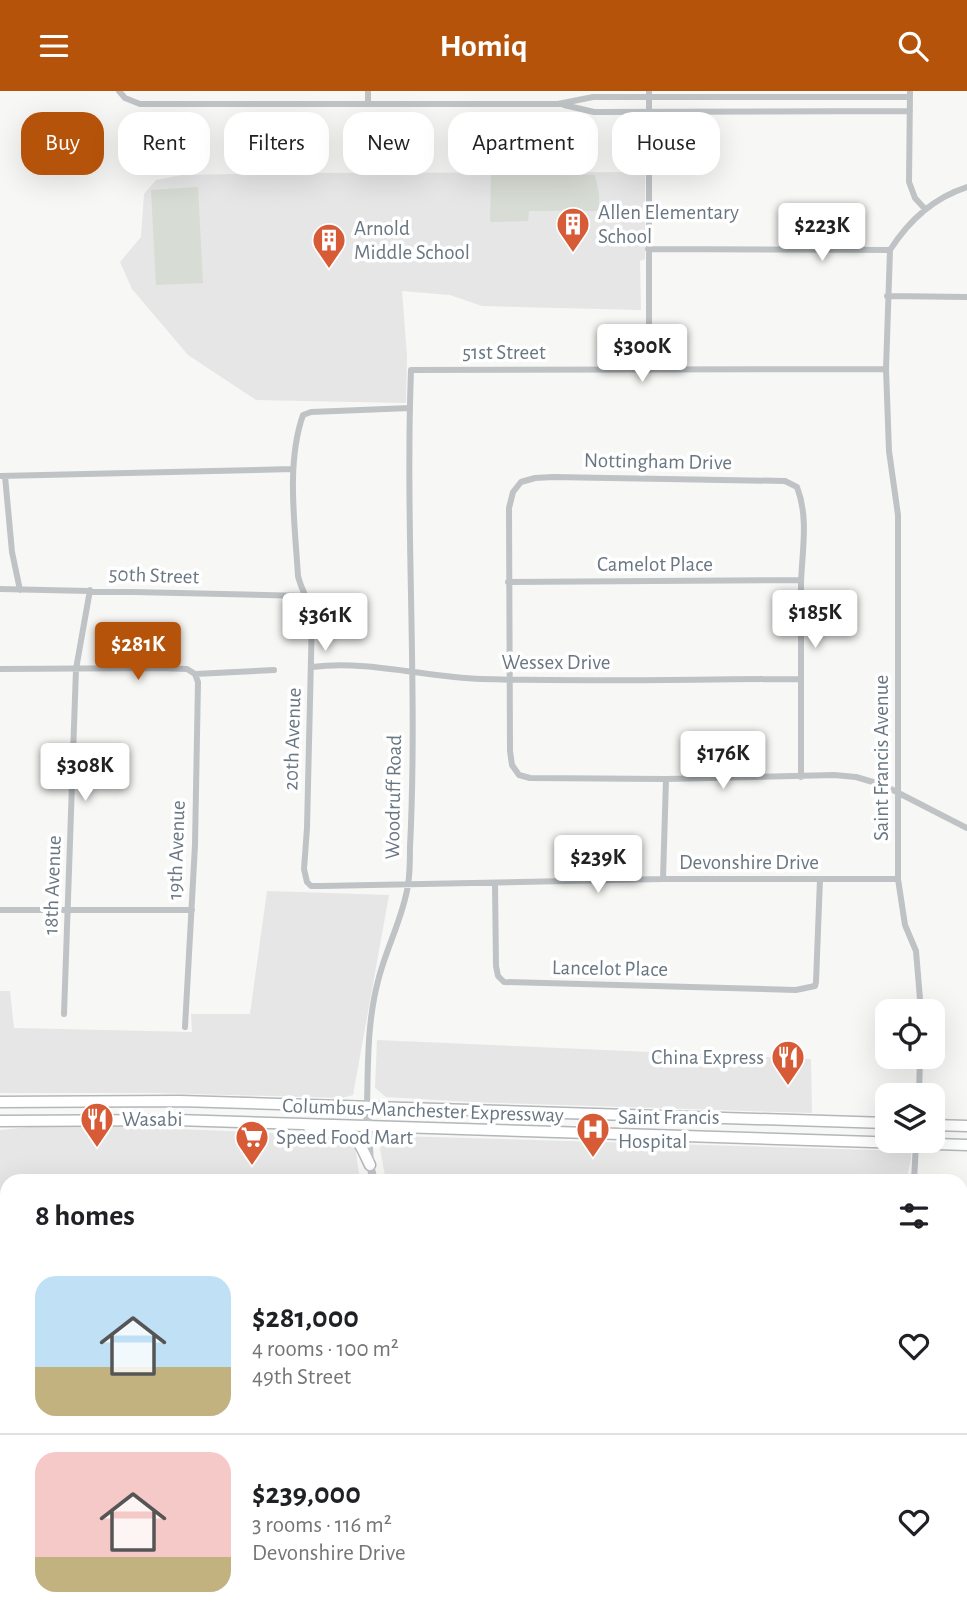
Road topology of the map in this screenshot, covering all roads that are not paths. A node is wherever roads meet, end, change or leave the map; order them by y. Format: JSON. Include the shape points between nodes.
{"nodes":[{"id":1,"x":119,"y":91,"type":"edge"},
{"id":2,"x":368,"y":91,"type":"edge"},
{"id":3,"x":649,"y":94,"type":"edge"},
{"id":4,"x":910,"y":94,"type":"edge"},
{"id":5,"x":368,"y":104,"type":"junction"},
{"id":6,"x":558,"y":104,"type":"junction"},
{"id":7,"x":649,"y":111,"type":"junction"},
{"id":8,"x":910,"y":111,"type":"junction"},
{"id":9,"x":967,"y":187,"type":"edge"},
{"id":10,"x":925,"y":209,"type":"junction"},
{"id":11,"x":649,"y":249,"type":"junction"},
{"id":12,"x":890,"y":250,"type":"junction"},
{"id":13,"x":887,"y":296,"type":"junction"},
{"id":14,"x":967,"y":297,"type":"edge"},
{"id":15,"x":887,"y":369,"type":"junction"},
{"id":16,"x":649,"y":370,"type":"junction"},
{"id":17,"x":410,"y":408,"type":"junction"},
{"id":18,"x":293,"y":469,"type":"junction"},
{"id":19,"x":2,"y":476,"type":"edge"},
{"id":20,"x":801,"y":580,"type":"junction"},
{"id":21,"x":508,"y":583,"type":"junction"},
{"id":22,"x":0,"y":589,"type":"edge"},
{"id":23,"x":20,"y":590,"type":"junction"},
{"id":24,"x":90,"y":590,"type":"junction"},
{"id":25,"x":306,"y":596,"type":"junction"},
{"id":26,"x":312,"y":667,"type":"junction"},
{"id":27,"x":0,"y":669,"type":"edge"},
{"id":28,"x":75,"y":669,"type":"junction"},
{"id":29,"x":274,"y":670,"type":"dead end"},
{"id":30,"x":412,"y":673,"type":"junction"},
{"id":31,"x":195,"y":674,"type":"junction"},
{"id":32,"x":511,"y":679,"type":"junction"},
{"id":33,"x":801,"y":679,"type":"junction"},
{"id":34,"x":801,"y":777,"type":"junction"},
{"id":35,"x":666,"y":779,"type":"junction"},
{"id":36,"x":898,"y":794,"type":"junction"},
{"id":37,"x":967,"y":828,"type":"edge"},
{"id":38,"x":663,"y":879,"type":"junction"},
{"id":39,"x":820,"y":879,"type":"junction"},
{"id":40,"x":898,"y":879,"type":"junction"},
{"id":41,"x":307,"y":882,"type":"joint"},
{"id":42,"x":495,"y":884,"type":"junction"},
{"id":43,"x":408,"y":885,"type":"junction"},
{"id":44,"x":69,"y":909,"type":"junction"},
{"id":45,"x":0,"y":910,"type":"edge"},
{"id":46,"x":192,"y":910,"type":"junction"},
{"id":47,"x":921,"y":999,"type":"edge"},
{"id":48,"x":64,"y":1014,"type":"dead end"},
{"id":49,"x":185,"y":1027,"type":"dead end"},
{"id":50,"x":0,"y":1101,"type":"edge"},
{"id":51,"x":367,"y":1108,"type":"junction"},
{"id":52,"x":647,"y":1117,"type":"junction"},
{"id":53,"x":0,"y":1121,"type":"edge"},
{"id":54,"x":875,"y":1123,"type":"edge"},
{"id":55,"x":302,"y":1124,"type":"junction"},
{"id":56,"x":945,"y":1125,"type":"edge"},
{"id":57,"x":368,"y":1126,"type":"junction"},
{"id":58,"x":967,"y":1126,"type":"edge"},
{"id":59,"x":576,"y":1133,"type":"junction"},
{"id":60,"x":875,"y":1142,"type":"edge"},
{"id":61,"x":945,"y":1144,"type":"edge"},
{"id":62,"x":967,"y":1145,"type":"edge"},
{"id":63,"x":915,"y":1153,"type":"edge"},
{"id":64,"x":370,"y":1165,"type":"junction"},
{"id":65,"x":372,"y":1174,"type":"edge"},
{"id":66,"x":914,"y":1174,"type":"edge"}],
"edges":[{"from":1,"to":5,"type":"street","via":[[140,104]]},
{"from":2,"to":5,"type":"street"},
{"from":3,"to":4,"type":"street"},
{"from":3,"to":6,"type":"street"},
{"from":3,"to":7,"type":"street"},
{"from":4,"to":8,"type":"street"},
{"from":5,"to":6,"type":"street"},
{"from":6,"to":7,"type":"street","via":[[594,112]]},
{"from":7,"to":8,"type":"street"},
{"from":7,"to":11,"type":"street"},
{"from":8,"to":10,"type":"street","via":[[909,182]]},
{"from":9,"to":10,"type":"street"},
{"from":10,"to":12,"type":"street"},
{"from":11,"to":12,"type":"street"},
{"from":11,"to":16,"type":"street"},
{"from":12,"to":13,"type":"street","name":"Saint Francis Avenue"},
{"from":13,"to":14,"type":"street"},
{"from":13,"to":15,"type":"street","name":"Saint Francis Avenue"},
{"from":15,"to":16,"type":"street","name":"51st Street"},
{"from":15,"to":36,"type":"street","name":"Saint Francis Avenue","via":[[889,451],[898,515]]},
{"from":16,"to":17,"type":"street","name":"51st Street","via":[[411,369]]},
{"from":17,"to":18,"type":"street","name":"20th Avenue","via":[[303,415]]},
{"from":17,"to":30,"type":"street","name":"Woodruff Road"},
{"from":18,"to":19,"type":"street"},
{"from":18,"to":25,"type":"street","name":"20th Avenue","via":[[298,576]]},
{"from":19,"to":23,"type":"street"},
{"from":20,"to":21,"type":"street","name":"Camelot Place"},
{"from":20,"to":21,"type":"street","name":"Nottingham Drive","via":[[802,501],[797,488],[785,481],[553,477],[521,482],[513,492]]},
{"from":20,"to":33,"type":"street"},
{"from":21,"to":32,"type":"street"},
{"from":22,"to":23,"type":"street","name":"50th Street"},
{"from":23,"to":24,"type":"street","name":"50th Street"},
{"from":24,"to":25,"type":"street","name":"50th Street"},
{"from":24,"to":28,"type":"street","name":"18th Avenue"},
{"from":25,"to":26,"type":"street","name":"20th Avenue","via":[[312,615]]},
{"from":26,"to":30,"type":"street","name":"Wessex Drive","via":[[358,666]]},
{"from":26,"to":41,"type":"street","name":"20th Avenue"},
{"from":27,"to":28,"type":"street"},
{"from":28,"to":31,"type":"street","via":[[187,669]]},
{"from":28,"to":44,"type":"street","name":"18th Avenue"},
{"from":29,"to":31,"type":"street"},
{"from":30,"to":32,"type":"street","name":"Wessex Drive"},
{"from":30,"to":43,"type":"street","name":"Woodruff Road"},
{"from":31,"to":46,"type":"street","name":"19th Avenue"},
{"from":32,"to":33,"type":"street","name":"Wessex Drive"},
{"from":32,"to":35,"type":"street","via":[[510,751],[519,775]]},
{"from":33,"to":34,"type":"street"},
{"from":34,"to":35,"type":"street"},
{"from":34,"to":36,"type":"street","via":[[856,777]]},
{"from":35,"to":38,"type":"street"},
{"from":36,"to":37,"type":"street"},
{"from":36,"to":40,"type":"street","name":"Saint Francis Avenue"},
{"from":38,"to":39,"type":"street","name":"Devonshire Drive"},
{"from":38,"to":42,"type":"street","name":"Devonshire Drive"},
{"from":39,"to":40,"type":"street","name":"Devonshire Drive"},
{"from":39,"to":42,"type":"street","name":"Lancelot Place","via":[[815,986],[796,990],[504,982],[495,966]]},
{"from":40,"to":47,"type":"street","name":"Saint Francis Avenue","via":[[905,925],[916,951]]},
{"from":41,"to":43,"type":"street","name":"Devonshire Drive","via":[[322,886]]},
{"from":42,"to":43,"type":"street","name":"Devonshire Drive"},
{"from":43,"to":51,"type":"street","name":"Woodruff Road","via":[[373,1003]]},
{"from":44,"to":45,"type":"street"},
{"from":44,"to":46,"type":"street"},
{"from":44,"to":48,"type":"street","name":"18th Avenue"},
{"from":46,"to":49,"type":"street","name":"19th Avenue"},
{"from":50,"to":51,"type":"main road","name":"Columbus-Manchester Expressway"},
{"from":51,"to":52,"type":"main road","name":"Columbus-Manchester Expressway"},
{"from":51,"to":57,"type":"street","name":"Woodruff Road"},
{"from":52,"to":54,"type":"main road","name":"Columbus-Manchester Expressway"},
{"from":52,"to":59,"type":"main road","via":[[584,1122]]},
{"from":53,"to":55,"type":"main road","name":"Columbus-Manchester Expressway"},
{"from":55,"to":57,"type":"main road","name":"Columbus-Manchester Expressway"},
{"from":55,"to":64,"type":"main road","via":[[314,1131],[352,1136]]},
{"from":56,"to":58,"type":"main road"},
{"from":57,"to":59,"type":"main road","name":"Columbus-Manchester Expressway"},
{"from":57,"to":64,"type":"street","name":"Woodruff Road"},
{"from":59,"to":60,"type":"main road","name":"Columbus-Manchester Expressway"},
{"from":61,"to":62,"type":"main road","name":"Columbus-Manchester Expressway"},
{"from":63,"to":66,"type":"street"},
{"from":64,"to":65,"type":"street","name":"Woodruff Road"}]}
